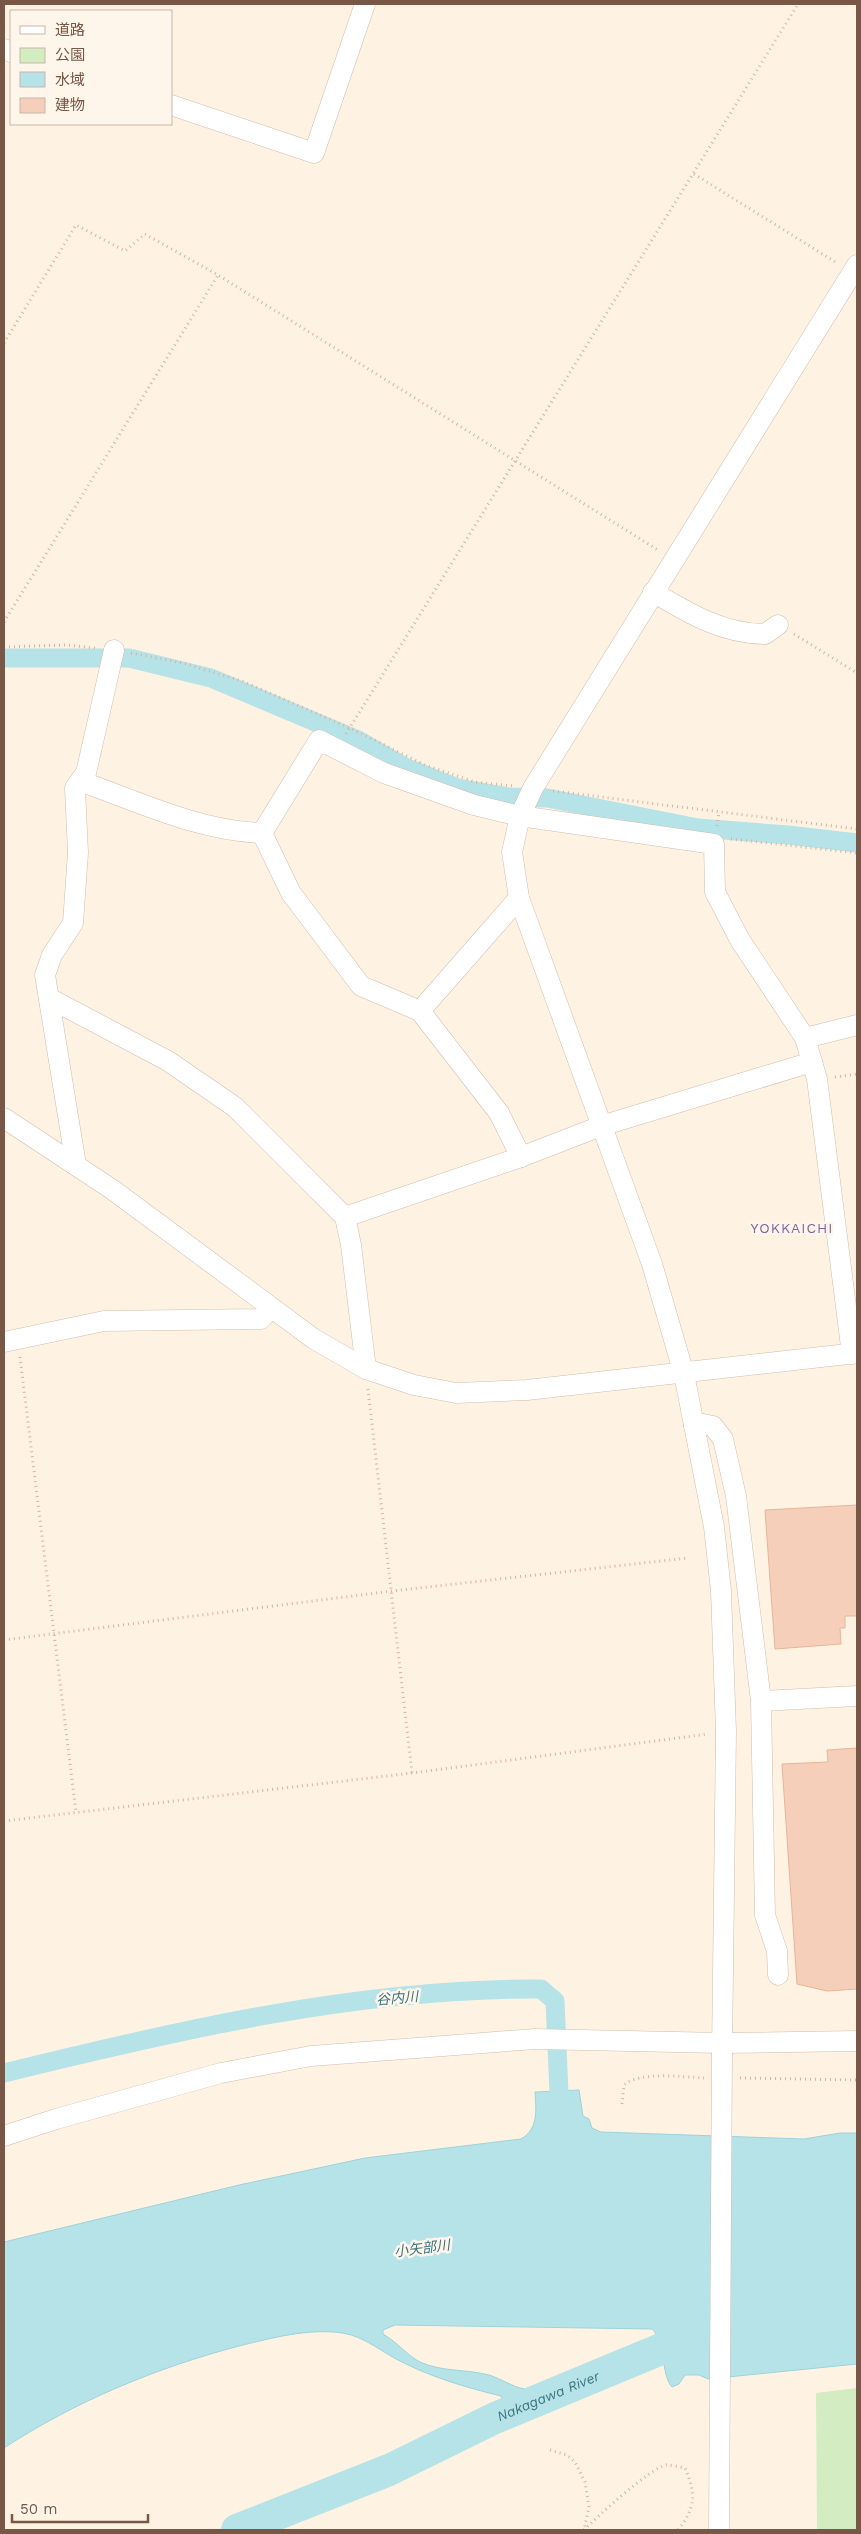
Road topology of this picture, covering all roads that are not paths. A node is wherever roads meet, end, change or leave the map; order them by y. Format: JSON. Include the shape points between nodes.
{"nodes":[{"id":1,"x":365,"y":4,"type":"edge"},
{"id":2,"x":172,"y":105,"type":"edge"},
{"id":3,"x":855,"y":269,"type":"edge"},
{"id":4,"x":653,"y":592,"type":"junction"},
{"id":5,"x":778,"y":624,"type":"road end"},
{"id":6,"x":114,"y":650,"type":"road end"},
{"id":7,"x":80,"y":781,"type":"junction"},
{"id":8,"x":527,"y":800,"type":"junction"},
{"id":9,"x":262,"y":833,"type":"junction"},
{"id":10,"x":519,"y":898,"type":"junction"},
{"id":11,"x":49,"y":998,"type":"junction"},
{"id":12,"x":420,"y":1011,"type":"junction"},
{"id":13,"x":857,"y":1025,"type":"edge"},
{"id":14,"x":805,"y":1038,"type":"junction"},
{"id":15,"x":812,"y":1062,"type":"junction"},
{"id":16,"x":4,"y":1118,"type":"edge"},
{"id":17,"x":600,"y":1126,"type":"junction"},
{"id":18,"x":521,"y":1157,"type":"junction"},
{"id":19,"x":76,"y":1164,"type":"junction"},
{"id":20,"x":345,"y":1217,"type":"junction"},
{"id":21,"x":270,"y":1309,"type":"junction"},
{"id":22,"x":11,"y":1341,"type":"edge"},
{"id":23,"x":855,"y":1353,"type":"edge"},
{"id":24,"x":366,"y":1369,"type":"junction"},
{"id":25,"x":684,"y":1374,"type":"junction"},
{"id":26,"x":694,"y":1426,"type":"junction"},
{"id":27,"x":857,"y":1696,"type":"edge"},
{"id":28,"x":761,"y":1701,"type":"junction"},
{"id":29,"x":778,"y":1975,"type":"dead end"},
{"id":30,"x":857,"y":2041,"type":"edge"},
{"id":31,"x":722,"y":2048,"type":"junction"},
{"id":32,"x":4,"y":2136,"type":"edge"},
{"id":33,"x":719,"y":2530,"type":"edge"}],
"edges":[{"from":1,"to":2,"type":"street","via":[[314,153]]},
{"from":3,"to":4,"type":"street"},
{"from":4,"to":5,"type":"street","via":[[695,617],[724,628],[765,634]]},
{"from":4,"to":8,"type":"street"},
{"from":6,"to":7,"type":"street","via":[[86,773]]},
{"from":7,"to":9,"type":"street","via":[[195,822],[232,832]]},
{"from":7,"to":11,"type":"street","via":[[75,788],[78,853],[72,922],[48,965],[45,975]]},
{"from":8,"to":9,"type":"street","via":[[474,805],[384,773],[319,740]]},
{"from":8,"to":10,"type":"street","via":[[512,852]]},
{"from":8,"to":14,"type":"street","via":[[714,844],[715,892],[740,940]]},
{"from":9,"to":12,"type":"street","via":[[291,893],[361,986]]},
{"from":10,"to":12,"type":"street"},
{"from":10,"to":17,"type":"street"},
{"from":11,"to":19,"type":"street"},
{"from":11,"to":20,"type":"street","via":[[168,1061],[236,1107]]},
{"from":12,"to":18,"type":"street","via":[[499,1112]]},
{"from":13,"to":14,"type":"street"},
{"from":14,"to":15,"type":"street"},
{"from":15,"to":17,"type":"street"},
{"from":15,"to":23,"type":"street"},
{"from":16,"to":19,"type":"street"},
{"from":17,"to":18,"type":"street"},
{"from":17,"to":25,"type":"street","via":[[652,1264]]},
{"from":18,"to":20,"type":"street"},
{"from":19,"to":21,"type":"street","via":[[202,1255]]},
{"from":20,"to":24,"type":"street"},
{"from":21,"to":22,"type":"street","via":[[261,1319],[104,1321]]},
{"from":21,"to":24,"type":"street"},
{"from":23,"to":25,"type":"street"},
{"from":24,"to":25,"type":"street","via":[[414,1385],[456,1393],[527,1390]]},
{"from":25,"to":26,"type":"street"},
{"from":26,"to":28,"type":"street","via":[[713,1426],[723,1439],[736,1496]]},
{"from":26,"to":31,"type":"street","via":[[714,1527],[721,1592],[726,1732]]},
{"from":27,"to":28,"type":"street"},
{"from":28,"to":29,"type":"street","via":[[765,1916],[777,1951]]},
{"from":30,"to":31,"type":"street"},
{"from":31,"to":32,"type":"street","via":[[535,2039],[311,2056],[221,2073]]},
{"from":31,"to":33,"type":"street","bridge":true}]}
